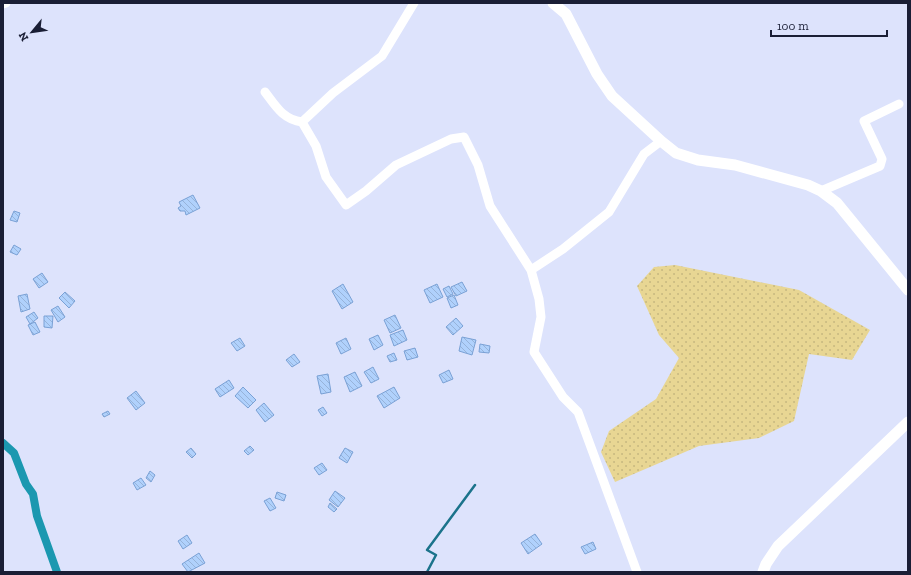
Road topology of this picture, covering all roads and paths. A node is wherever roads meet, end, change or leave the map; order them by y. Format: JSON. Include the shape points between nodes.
{"nodes":[{"id":1,"x":6,"y":3,"type":"edge"},
{"id":2,"x":414,"y":3,"type":"edge"},
{"id":3,"x":553,"y":3,"type":"edge"},
{"id":4,"x":3,"y":4,"type":"edge"},
{"id":5,"x":265,"y":92,"type":"dead end"},
{"id":6,"x":898,"y":104,"type":"dead end"},
{"id":7,"x":302,"y":122,"type":"junction"},
{"id":8,"x":661,"y":141,"type":"junction"},
{"id":9,"x":821,"y":191,"type":"junction"},
{"id":10,"x":531,"y":270,"type":"junction"},
{"id":11,"x":908,"y":290,"type":"edge"},
{"id":12,"x":908,"y":422,"type":"edge"},
{"id":13,"x":637,"y":572,"type":"edge"},
{"id":14,"x":763,"y":572,"type":"edge"}],
"edges":[{"from":1,"to":4,"type":"street"},
{"from":2,"to":7,"type":"street","via":[[382,56],[333,93]]},
{"from":3,"to":8,"type":"street","via":[[566,14],[597,74],[612,96]]},
{"from":5,"to":7,"type":"street","via":[[280,112],[293,121]]},
{"from":6,"to":9,"type":"street","via":[[864,121],[882,159],[880,166]]},
{"from":7,"to":10,"type":"street","via":[[316,146],[326,177],[346,205],[396,165],[451,139],[464,137],[478,165],[490,206]]},
{"from":8,"to":9,"type":"street","via":[[676,153],[698,160],[735,166],[808,185]]},
{"from":8,"to":10,"type":"street","via":[[644,154],[609,212],[563,249]]},
{"from":9,"to":11,"type":"street","via":[[837,204]]},
{"from":10,"to":13,"type":"street","via":[[541,317],[534,352],[563,397],[578,412]]},
{"from":12,"to":14,"type":"street","via":[[778,546]]}]}
